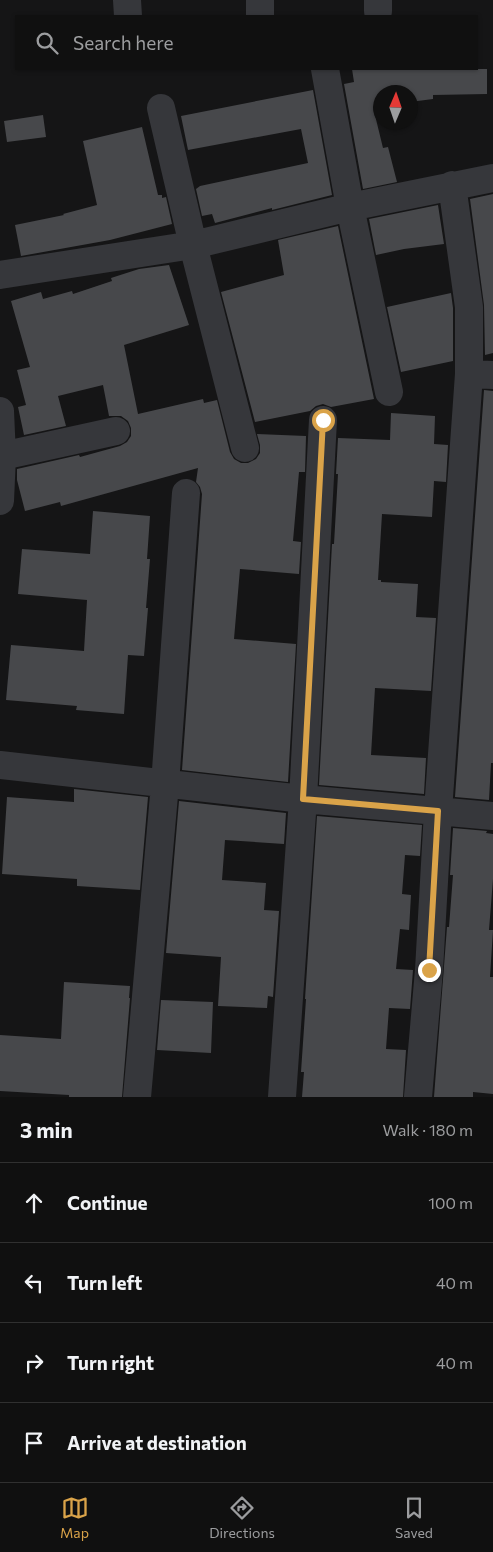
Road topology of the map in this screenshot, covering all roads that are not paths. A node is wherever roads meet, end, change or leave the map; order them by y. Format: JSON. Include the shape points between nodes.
{"nodes":[{"id":1,"x":127,"y":0,"type":"edge"},
{"id":2,"x":260,"y":0,"type":"edge"},
{"id":3,"x":128,"y":15,"type":"edge"},
{"id":4,"x":260,"y":15,"type":"edge"},
{"id":5,"x":325,"y":70,"type":"edge"},
{"id":6,"x":161,"y":108,"type":"dead end"},
{"id":7,"x":493,"y":178,"type":"edge"},
{"id":8,"x":452,"y":185,"type":"junction"},
{"id":9,"x":350,"y":207,"type":"junction"},
{"id":10,"x":193,"y":245,"type":"junction"},
{"id":11,"x":0,"y":275,"type":"edge"},
{"id":12,"x":481,"y":374,"type":"edge"},
{"id":13,"x":389,"y":392,"type":"dead end"},
{"id":14,"x":0,"y":410,"type":"edge"},
{"id":15,"x":323,"y":420,"type":"dead end"},
{"id":16,"x":116,"y":431,"type":"dead end"},
{"id":17,"x":245,"y":448,"type":"dead end"},
{"id":18,"x":1,"y":479,"type":"edge"},
{"id":19,"x":186,"y":493,"type":"dead end"},
{"id":20,"x":0,"y":765,"type":"edge"},
{"id":21,"x":165,"y":784,"type":"junction"},
{"id":22,"x":303,"y":799,"type":"junction"},
{"id":23,"x":438,"y":811,"type":"junction"},
{"id":24,"x":493,"y":816,"type":"edge"},
{"id":25,"x":137,"y":1097,"type":"edge"},
{"id":26,"x":282,"y":1097,"type":"edge"},
{"id":27,"x":418,"y":1097,"type":"edge"}],
"edges":[{"from":1,"to":3,"type":"street"},
{"from":2,"to":4,"type":"street"},
{"from":5,"to":9,"type":"street"},
{"from":6,"to":10,"type":"street"},
{"from":7,"to":8,"type":"street"},
{"from":8,"to":9,"type":"street"},
{"from":8,"to":12,"type":"street"},
{"from":9,"to":10,"type":"street"},
{"from":9,"to":13,"type":"street"},
{"from":10,"to":11,"type":"street"},
{"from":10,"to":17,"type":"street"},
{"from":12,"to":23,"type":"street"},
{"from":14,"to":18,"type":"street"},
{"from":15,"to":22,"type":"street"},
{"from":16,"to":18,"type":"street"},
{"from":19,"to":21,"type":"street"},
{"from":20,"to":21,"type":"street"},
{"from":21,"to":22,"type":"street"},
{"from":21,"to":25,"type":"street"},
{"from":22,"to":23,"type":"street"},
{"from":22,"to":26,"type":"street"},
{"from":23,"to":24,"type":"street"},
{"from":23,"to":27,"type":"street"}]}
